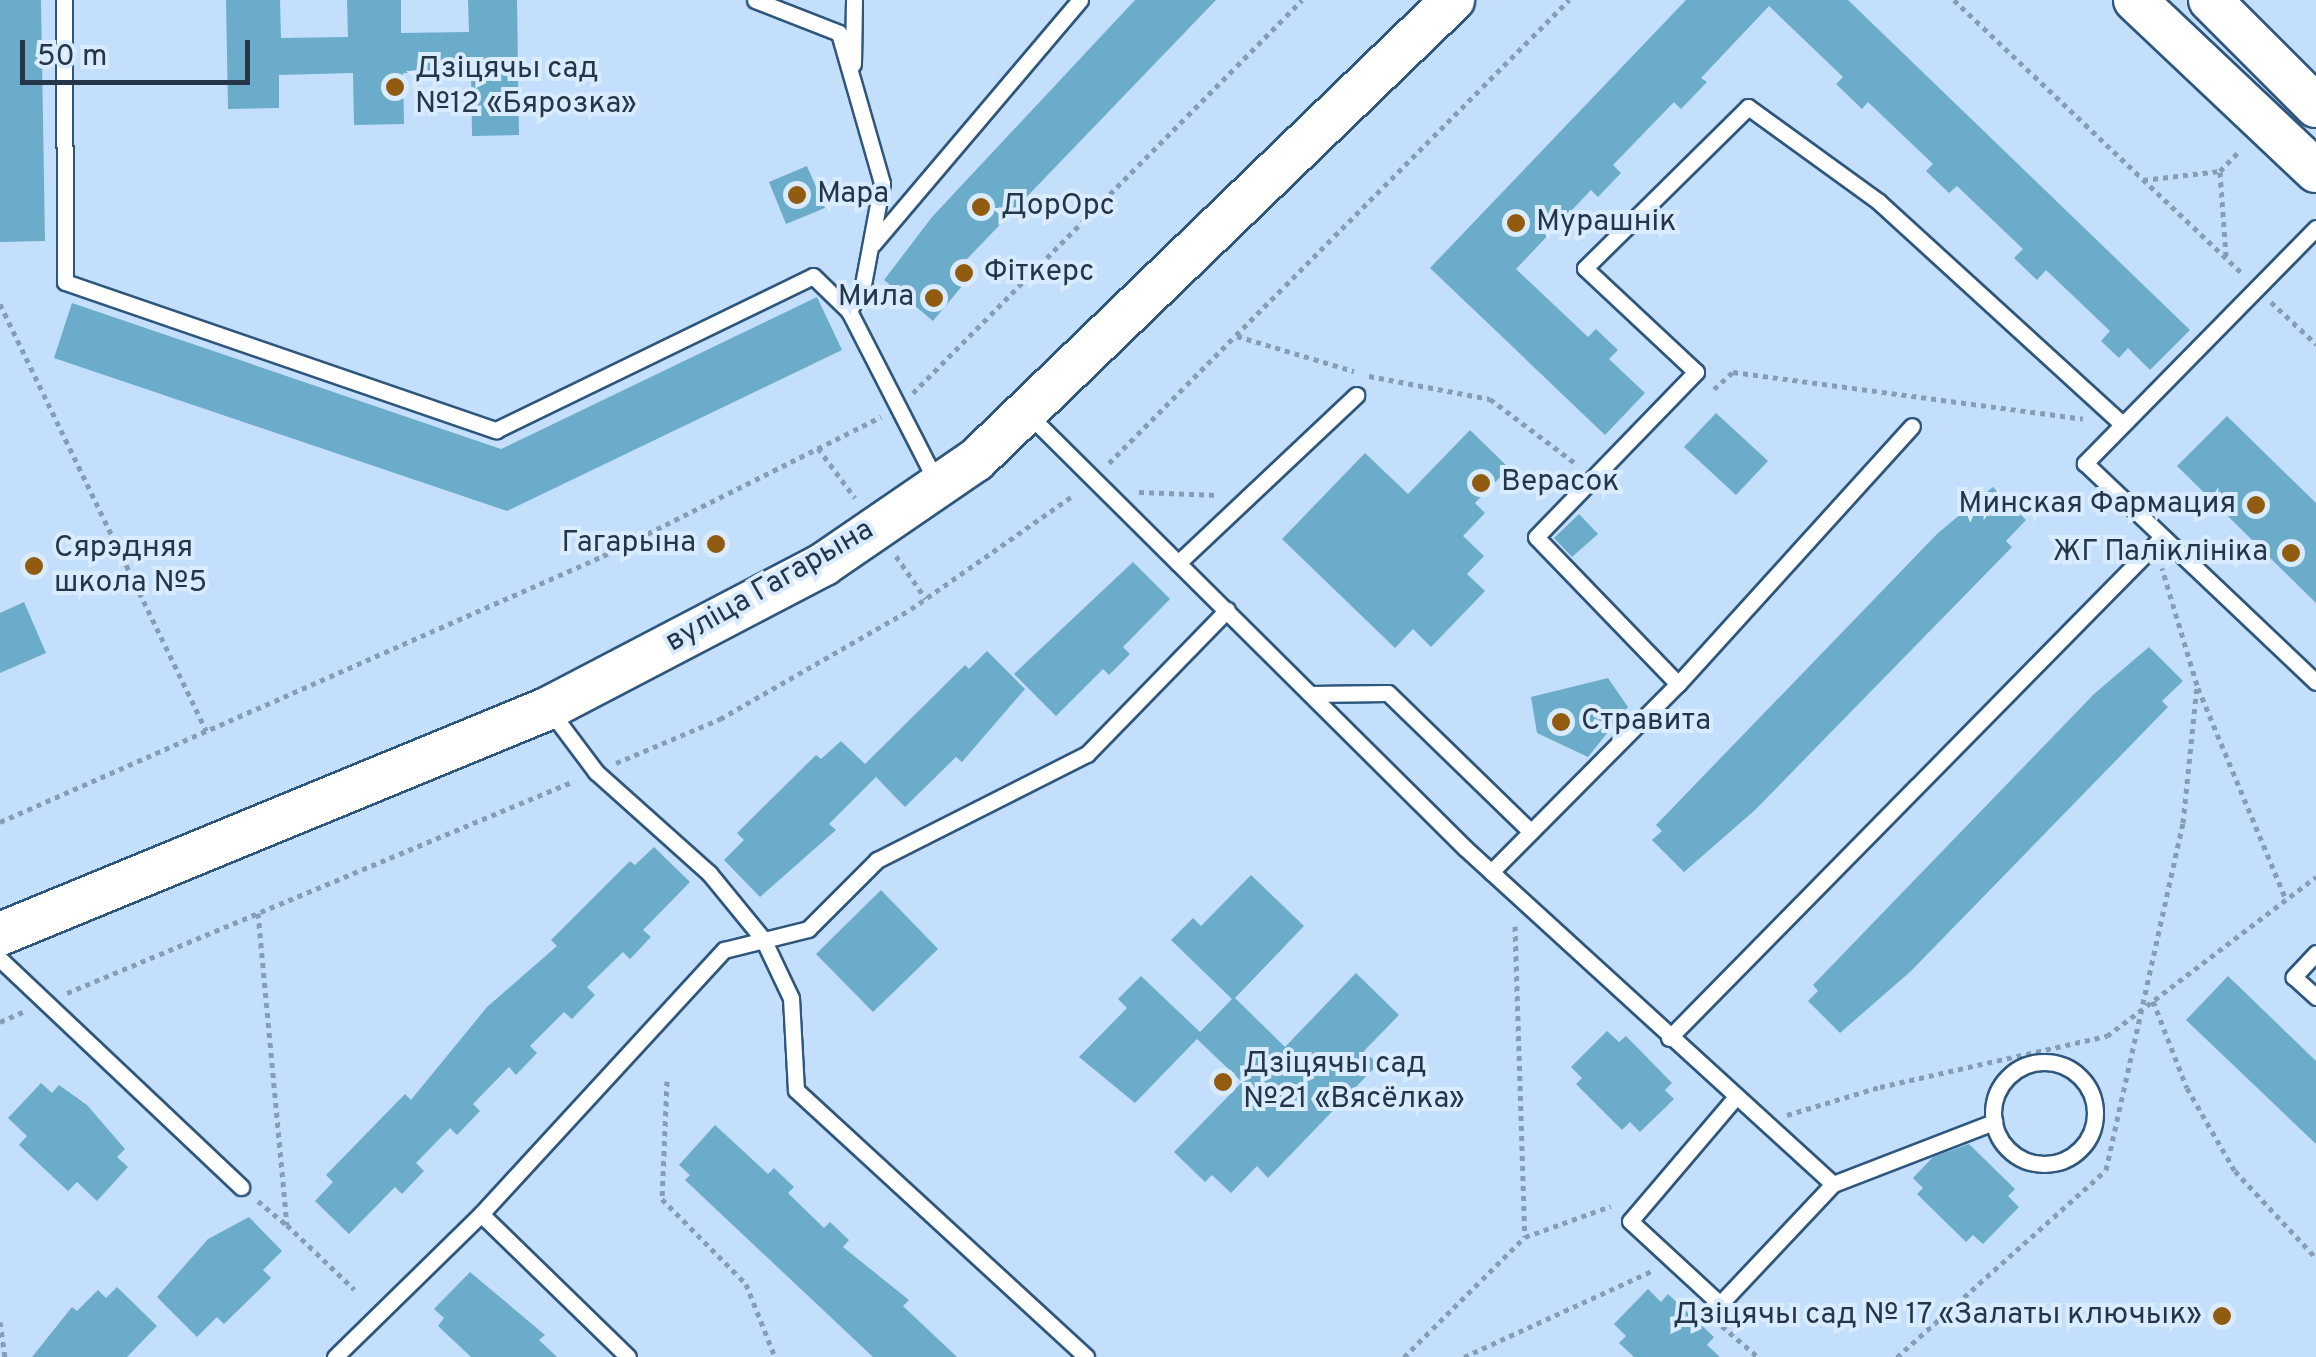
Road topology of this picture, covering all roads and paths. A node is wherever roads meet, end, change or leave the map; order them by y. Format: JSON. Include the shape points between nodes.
{"nodes":[{"id":1,"x":64,"y":0,"type":"edge"},
{"id":2,"x":755,"y":0,"type":"edge"},
{"id":3,"x":854,"y":0,"type":"edge"},
{"id":4,"x":1080,"y":0,"type":"edge"},
{"id":5,"x":1302,"y":0,"type":"edge"},
{"id":6,"x":1454,"y":0,"type":"edge"},
{"id":7,"x":1954,"y":0,"type":"edge"},
{"id":8,"x":2135,"y":0,"type":"edge"},
{"id":9,"x":2210,"y":0,"type":"edge"},
{"id":10,"x":852,"y":78,"type":"junction"},
{"id":11,"x":2316,"y":106,"type":"edge"},
{"id":12,"x":2220,"y":172,"type":"dead end"},
{"id":13,"x":2316,"y":172,"type":"edge"},
{"id":14,"x":2316,"y":228,"type":"edge"},
{"id":15,"x":870,"y":247,"type":"junction"},
{"id":16,"x":2226,"y":258,"type":"junction"},
{"id":17,"x":2254,"y":286,"type":"junction"},
{"id":18,"x":0,"y":304,"type":"edge"},
{"id":19,"x":849,"y":311,"type":"junction"},
{"id":20,"x":2316,"y":344,"type":"edge"},
{"id":21,"x":1356,"y":395,"type":"dead end"},
{"id":22,"x":898,"y":408,"type":"junction"},
{"id":23,"x":1025,"y":412,"type":"junction"},
{"id":24,"x":2122,"y":424,"type":"junction"},
{"id":25,"x":1912,"y":426,"type":"dead end"},
{"id":26,"x":1105,"y":467,"type":"dead end"},
{"id":27,"x":1120,"y":480,"type":"dead end"},
{"id":28,"x":938,"y":485,"type":"junction"},
{"id":29,"x":1135,"y":492,"type":"dead end"},
{"id":30,"x":1076,"y":493,"type":"dead end"},
{"id":31,"x":1249,"y":496,"type":"junction"},
{"id":32,"x":1089,"y":506,"type":"dead end"},
{"id":33,"x":2159,"y":540,"type":"junction"},
{"id":34,"x":1178,"y":562,"type":"junction"},
{"id":35,"x":1226,"y":610,"type":"junction"},
{"id":36,"x":2316,"y":682,"type":"edge"},
{"id":37,"x":1678,"y":684,"type":"junction"},
{"id":38,"x":2197,"y":685,"type":"junction"},
{"id":39,"x":1310,"y":694,"type":"junction"},
{"id":40,"x":549,"y":708,"type":"junction"},
{"id":41,"x":206,"y":731,"type":"junction"},
{"id":42,"x":0,"y":822,"type":"edge"},
{"id":43,"x":1530,"y":832,"type":"junction"},
{"id":44,"x":1491,"y":872,"type":"junction"},
{"id":45,"x":2316,"y":877,"type":"edge"},
{"id":46,"x":2286,"y":900,"type":"junction"},
{"id":47,"x":258,"y":913,"type":"dead end"},
{"id":48,"x":1503,"y":914,"type":"dead end"},
{"id":49,"x":0,"y":934,"type":"edge"},
{"id":50,"x":763,"y":939,"type":"junction"},
{"id":51,"x":2316,"y":953,"type":"edge"},
{"id":52,"x":0,"y":959,"type":"edge"},
{"id":53,"x":2316,"y":997,"type":"edge"},
{"id":54,"x":2153,"y":1001,"type":"junction"},
{"id":55,"x":2143,"y":1008,"type":"junction"},
{"id":56,"x":1669,"y":1038,"type":"junction"},
{"id":57,"x":666,"y":1081,"type":"dead end"},
{"id":58,"x":1734,"y":1099,"type":"junction"},
{"id":59,"x":1994,"y":1122,"type":"junction"},
{"id":60,"x":1760,"y":1124,"type":"junction"},
{"id":61,"x":1833,"y":1184,"type":"junction"},
{"id":62,"x":240,"y":1187,"type":"joint"},
{"id":63,"x":1657,"y":1190,"type":"junction"},
{"id":64,"x":481,"y":1214,"type":"junction"},
{"id":65,"x":287,"y":1225,"type":"junction"},
{"id":66,"x":1526,"y":1237,"type":"junction"},
{"id":67,"x":2316,"y":1258,"type":"edge"},
{"id":68,"x":1656,"y":1270,"type":"dead end"},
{"id":69,"x":354,"y":1289,"type":"dead end"},
{"id":70,"x":1714,"y":1320,"type":"dead end"},
{"id":71,"x":0,"y":1322,"type":"edge"},
{"id":72,"x":5,"y":1357,"type":"edge"},
{"id":73,"x":335,"y":1357,"type":"edge"},
{"id":74,"x":628,"y":1357,"type":"edge"},
{"id":75,"x":775,"y":1357,"type":"edge"},
{"id":76,"x":1086,"y":1357,"type":"edge"},
{"id":77,"x":1404,"y":1357,"type":"edge"},
{"id":78,"x":1464,"y":1357,"type":"edge"},
{"id":79,"x":1758,"y":1357,"type":"edge"},
{"id":80,"x":1897,"y":1357,"type":"edge"}],
"edges":[{"from":1,"to":19,"type":"lane","via":[[65,282],[496,430],[813,276]]},
{"from":2,"to":10,"type":"lane","via":[[839,33]]},
{"from":3,"to":10,"type":"lane"},
{"from":4,"to":15,"type":"lane"},
{"from":5,"to":22,"type":"path"},
{"from":6,"to":23,"type":"main road","name":"вуліца Гагарына"},
{"from":7,"to":16,"type":"path"},
{"from":8,"to":13,"type":"main road"},
{"from":9,"to":11,"type":"main road"},
{"from":10,"to":15,"type":"lane","via":[[882,183]]},
{"from":12,"to":16,"type":"path"},
{"from":14,"to":17,"type":"lane"},
{"from":15,"to":19,"type":"lane"},
{"from":16,"to":17,"type":"path"},
{"from":17,"to":20,"type":"path"},
{"from":17,"to":24,"type":"lane"},
{"from":18,"to":41,"type":"path"},
{"from":19,"to":22,"type":"lane"},
{"from":21,"to":31,"type":"lane"},
{"from":22,"to":28,"type":"lane"},
{"from":22,"to":41,"type":"path","via":[[603,556]]},
{"from":23,"to":28,"type":"main road","name":"вуліца Гагарына"},
{"from":23,"to":34,"type":"lane"},
{"from":24,"to":33,"type":"lane","via":[[2085,463]]},
{"from":24,"to":37,"type":"lane","via":[[1880,202],[1748,107],[1584,268],[1696,372],[1536,537]]},
{"from":25,"to":37,"type":"lane"},
{"from":26,"to":27,"type":"path"},
{"from":28,"to":40,"type":"main road","name":"вуліца Гагарына","via":[[824,564]]},
{"from":29,"to":31,"type":"path"},
{"from":30,"to":32,"type":"path"},
{"from":31,"to":34,"type":"lane"},
{"from":33,"to":36,"type":"lane"},
{"from":33,"to":38,"type":"path"},
{"from":33,"to":56,"type":"lane"},
{"from":34,"to":35,"type":"lane"},
{"from":35,"to":39,"type":"lane"},
{"from":35,"to":50,"type":"lane","via":[[1087,754],[877,860],[808,929]]},
{"from":37,"to":43,"type":"lane"},
{"from":38,"to":46,"type":"path"},
{"from":38,"to":55,"type":"path","via":[[2183,823]]},
{"from":39,"to":43,"type":"lane","via":[[1388,693]]},
{"from":39,"to":44,"type":"lane"},
{"from":40,"to":49,"type":"main road","name":"вуліца Гагарына"},
{"from":40,"to":50,"type":"lane","via":[[596,772],[709,872]]},
{"from":41,"to":42,"type":"path"},
{"from":43,"to":44,"type":"lane"},
{"from":44,"to":56,"type":"lane"},
{"from":45,"to":46,"type":"path"},
{"from":46,"to":54,"type":"path"},
{"from":47,"to":65,"type":"path"},
{"from":48,"to":66,"type":"path","via":[[1517,928]]},
{"from":50,"to":64,"type":"lane","via":[[724,950]]},
{"from":50,"to":76,"type":"lane","via":[[791,998],[796,1090]]},
{"from":51,"to":53,"type":"lane","via":[[2294,977]]},
{"from":52,"to":62,"type":"lane"},
{"from":54,"to":55,"type":"path"},
{"from":54,"to":67,"type":"path","via":[[2188,1088],[2235,1172]]},
{"from":55,"to":60,"type":"path","via":[[2107,1036],[1880,1087]]},
{"from":55,"to":80,"type":"path","via":[[2106,1170]]},
{"from":56,"to":58,"type":"lane"},
{"from":57,"to":75,"type":"path","via":[[662,1199],[746,1284]]},
{"from":58,"to":60,"type":"lane"},
{"from":58,"to":63,"type":"lane"},
{"from":59,"to":59,"type":"lane","via":[[2011,1152],[2043,1164],[2060,1162],[2087,1141],[2095,1107],[2069,1068],[2037,1063],[1999,1090]]},
{"from":59,"to":61,"type":"lane"},
{"from":60,"to":61,"type":"lane"},
{"from":61,"to":63,"type":"lane","via":[[1720,1304],[1630,1222]]},
{"from":62,"to":65,"type":"path"},
{"from":63,"to":66,"type":"path"},
{"from":64,"to":73,"type":"lane"},
{"from":64,"to":74,"type":"lane"},
{"from":65,"to":69,"type":"path"},
{"from":66,"to":77,"type":"path"},
{"from":68,"to":78,"type":"path"},
{"from":70,"to":79,"type":"path"},
{"from":71,"to":72,"type":"path"}]}
